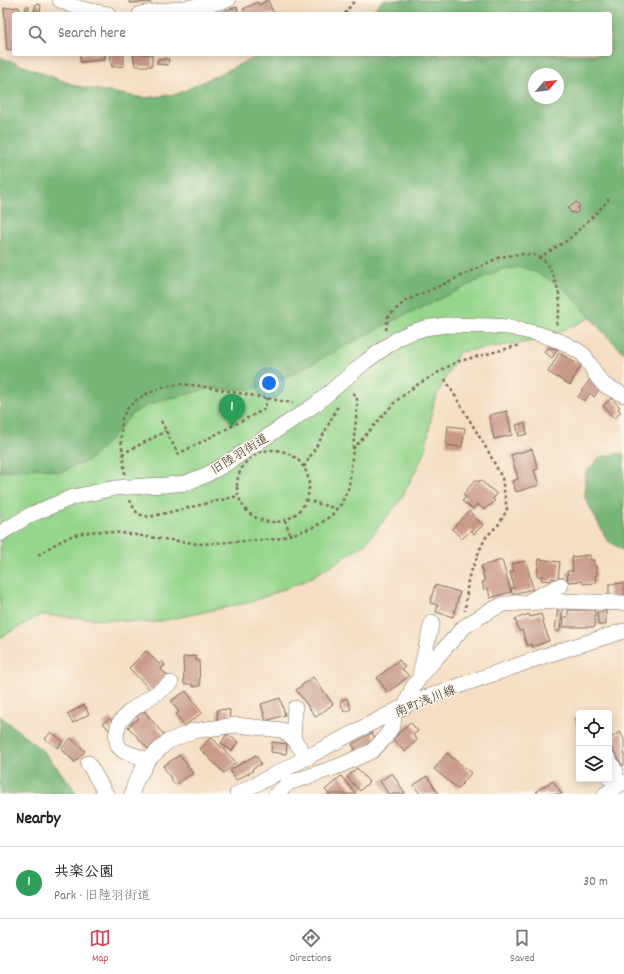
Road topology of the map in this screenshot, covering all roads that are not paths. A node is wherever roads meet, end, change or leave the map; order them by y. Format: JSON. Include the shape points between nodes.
{"nodes":[{"id":1,"x":60,"y":0,"type":"edge"},
{"id":2,"x":228,"y":0,"type":"edge"},
{"id":3,"x":163,"y":6,"type":"edge"},
{"id":4,"x":95,"y":12,"type":"edge"},
{"id":5,"x":146,"y":12,"type":"edge"},
{"id":6,"x":624,"y":395,"type":"edge"},
{"id":7,"x":0,"y":534,"type":"edge"},
{"id":8,"x":561,"y":585,"type":"dead end"},
{"id":9,"x":525,"y":603,"type":"junction"},
{"id":10,"x":624,"y":603,"type":"edge"},
{"id":11,"x":432,"y":622,"type":"dead end"},
{"id":12,"x":624,"y":631,"type":"edge"},
{"id":13,"x":420,"y":677,"type":"junction"},
{"id":14,"x":171,"y":683,"type":"dead end"},
{"id":15,"x":295,"y":708,"type":"dead end"},
{"id":16,"x":400,"y":708,"type":"junction"},
{"id":17,"x":293,"y":738,"type":"junction"},
{"id":18,"x":306,"y":758,"type":"junction"},
{"id":19,"x":148,"y":760,"type":"junction"},
{"id":20,"x":88,"y":763,"type":"dead end"},
{"id":21,"x":612,"y":765,"type":"edge"},
{"id":22,"x":612,"y":775,"type":"edge"},
{"id":23,"x":603,"y":782,"type":"edge"},
{"id":24,"x":624,"y":782,"type":"edge"},
{"id":25,"x":106,"y":794,"type":"edge"},
{"id":26,"x":132,"y":794,"type":"edge"},
{"id":27,"x":237,"y":794,"type":"edge"},
{"id":28,"x":276,"y":794,"type":"edge"},
{"id":29,"x":604,"y":794,"type":"edge"}],
"edges":[{"from":1,"to":4,"type":"street","via":[[71,6]]},
{"from":2,"to":3,"type":"street","via":[[207,5]]},
{"from":3,"to":5,"type":"street"},
{"from":6,"to":7,"type":"street","name":"旧陸羽街道","via":[[604,385],[584,355],[562,342],[539,334],[491,326],[457,325],[420,329],[388,345],[365,362],[349,389],[306,410],[206,475],[186,483],[115,488],[73,497],[30,515]]},
{"from":8,"to":9,"type":"street"},
{"from":9,"to":10,"type":"street"},
{"from":9,"to":13,"type":"street","via":[[504,604],[464,627]]},
{"from":11,"to":13,"type":"street"},
{"from":12,"to":16,"type":"street","name":"南町浅川線","via":[[550,654]]},
{"from":13,"to":16,"type":"street"},
{"from":14,"to":19,"type":"street","via":[[130,711],[119,723],[116,735],[118,746],[123,751]]},
{"from":15,"to":17,"type":"street"},
{"from":16,"to":18,"type":"street","name":"南町浅川線"},
{"from":16,"to":28,"type":"street","via":[[385,738],[372,751],[339,766],[289,783]]},
{"from":17,"to":18,"type":"street"},
{"from":17,"to":19,"type":"street","via":[[282,730],[236,725],[193,731],[167,742]]},
{"from":18,"to":27,"type":"street","name":"南町浅川線"},
{"from":19,"to":26,"type":"street"},
{"from":20,"to":25,"type":"street"},
{"from":21,"to":22,"type":"street","via":[[616,772]]},
{"from":23,"to":29,"type":"street","via":[[597,787]]},
{"from":24,"to":29,"type":"street"}]}
